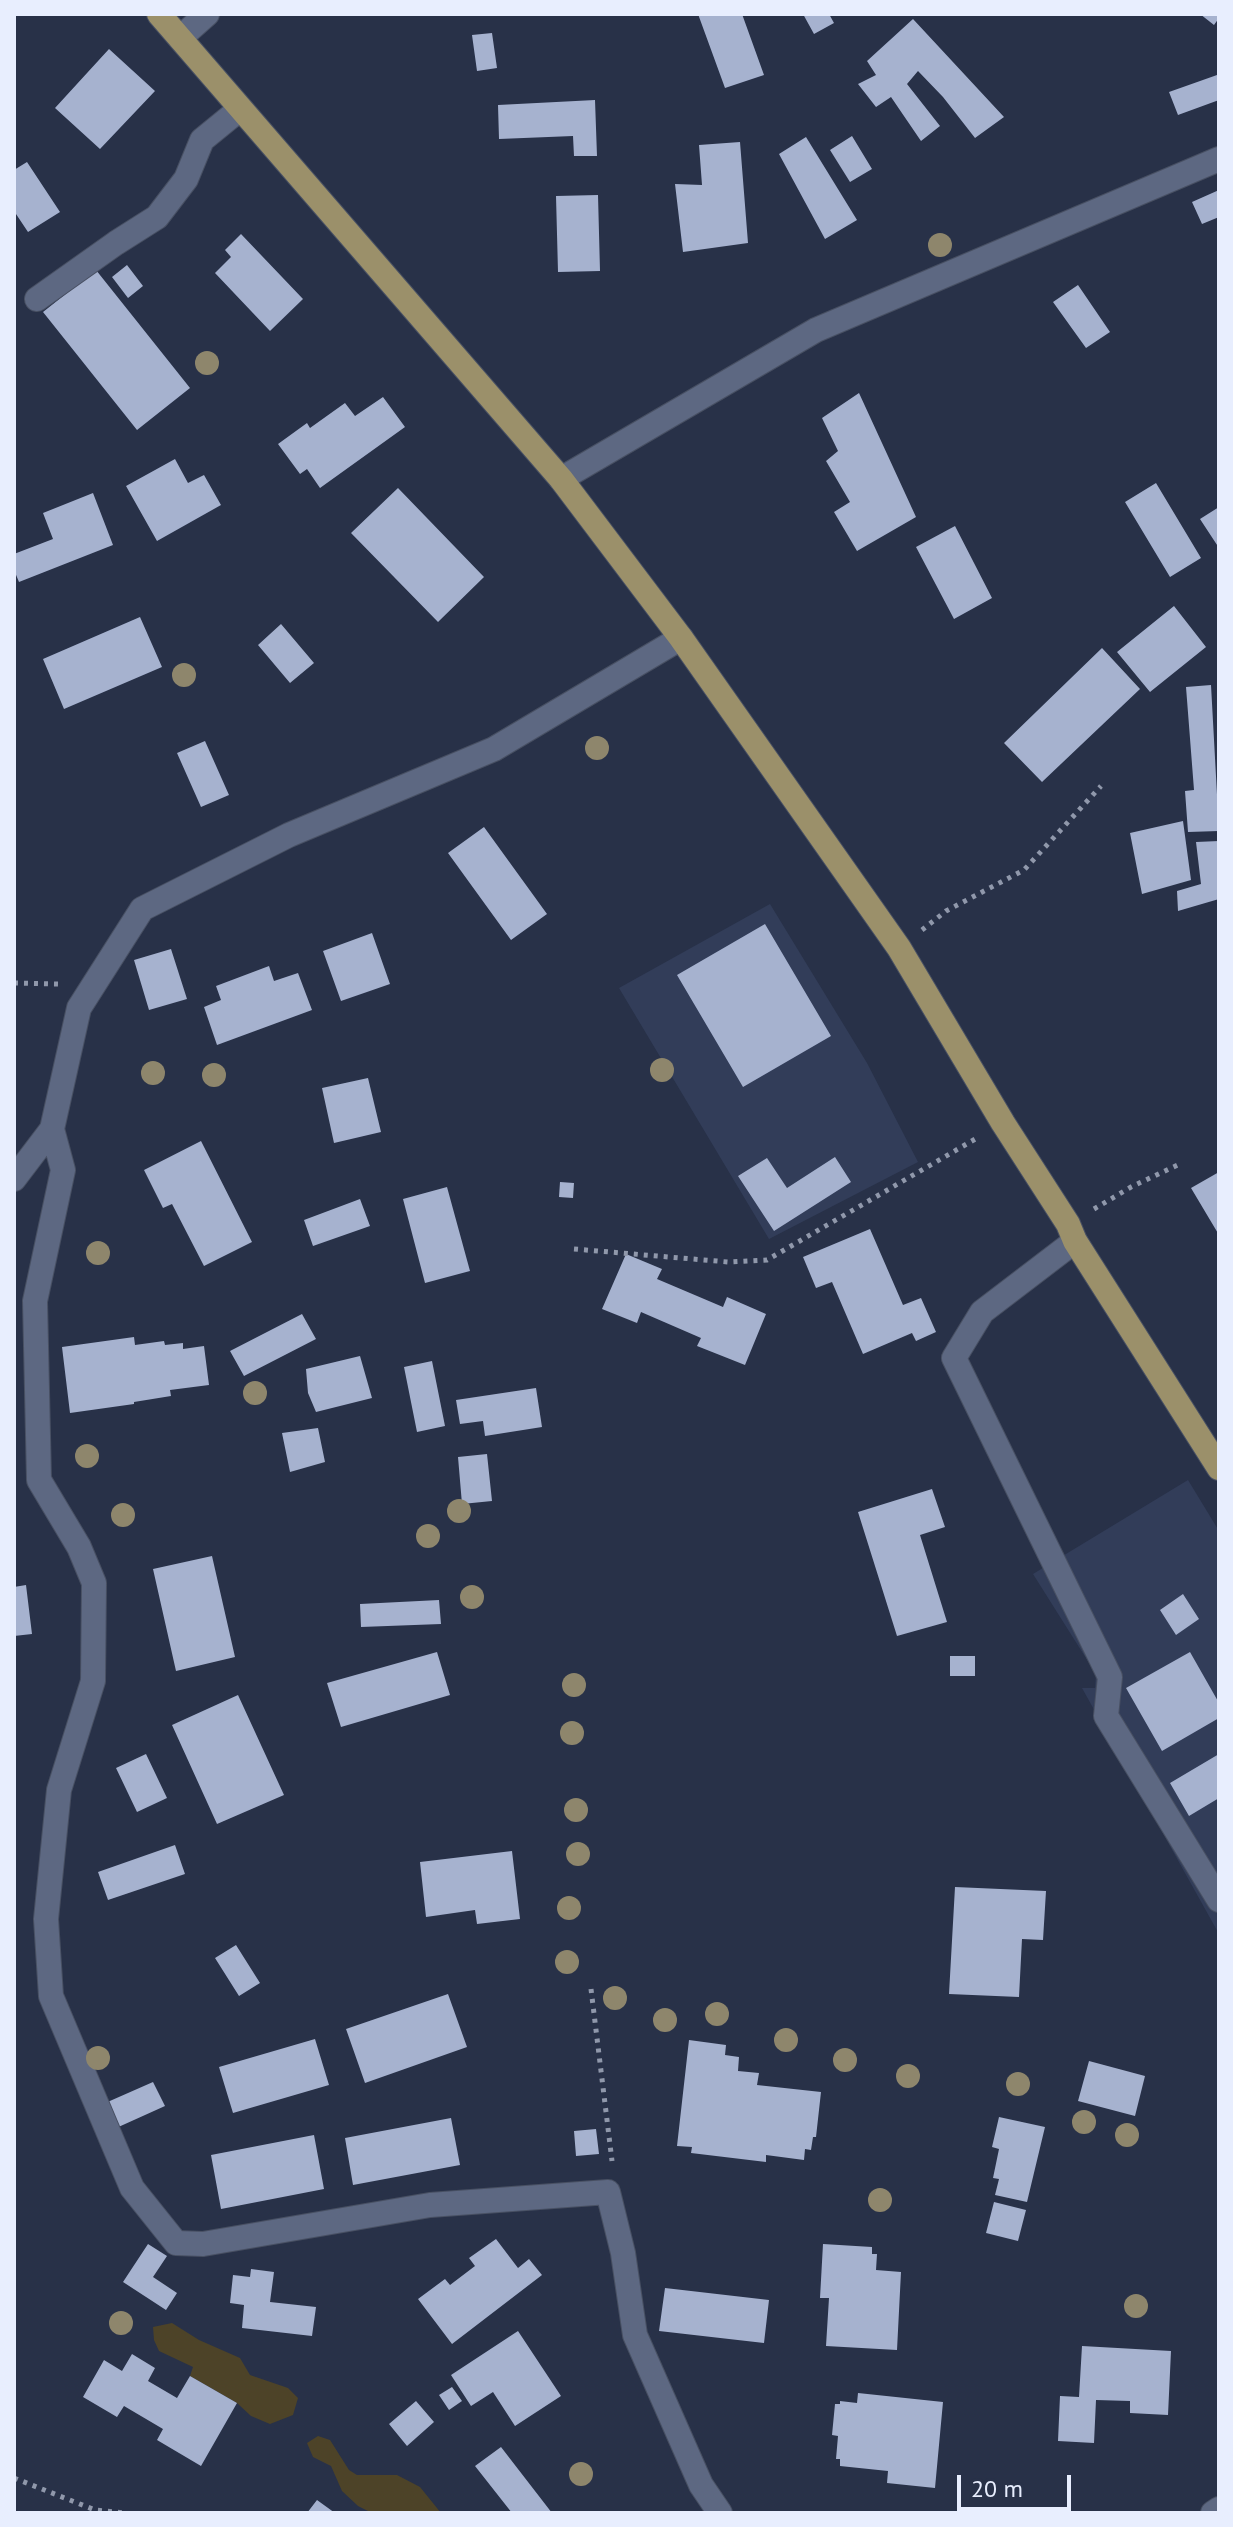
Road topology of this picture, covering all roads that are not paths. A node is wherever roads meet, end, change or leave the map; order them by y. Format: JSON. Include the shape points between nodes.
{"nodes":[{"id":1,"x":159,"y":14,"type":"edge"},
{"id":2,"x":207,"y":14,"type":"edge"},
{"id":3,"x":180,"y":38,"type":"junction"},
{"id":4,"x":240,"y":109,"type":"junction"},
{"id":5,"x":1219,"y":159,"type":"edge"},
{"id":6,"x":37,"y":299,"type":"dead end"},
{"id":7,"x":561,"y":479,"type":"junction"},
{"id":8,"x":681,"y":638,"type":"junction"},
{"id":9,"x":52,"y":1129,"type":"junction"},
{"id":10,"x":14,"y":1179,"type":"edge"},
{"id":11,"x":1071,"y":1233,"type":"junction"},
{"id":12,"x":1219,"y":1468,"type":"edge"},
{"id":13,"x":1219,"y":1900,"type":"edge"},
{"id":14,"x":1219,"y":2509,"type":"edge"},
{"id":15,"x":720,"y":2513,"type":"edge"},
{"id":16,"x":1213,"y":2513,"type":"edge"}],
"edges":[{"from":1,"to":3,"type":"main road"},
{"from":2,"to":3,"type":"street"},
{"from":3,"to":4,"type":"main road"},
{"from":4,"to":6,"type":"street","via":[[202,140],[186,179],[157,217]]},
{"from":4,"to":7,"type":"main road"},
{"from":5,"to":7,"type":"street","via":[[816,330]]},
{"from":7,"to":8,"type":"main road"},
{"from":8,"to":9,"type":"street","via":[[494,749],[289,835],[142,909],[79,1008]]},
{"from":8,"to":11,"type":"main road","via":[[899,948]]},
{"from":9,"to":10,"type":"street"},
{"from":9,"to":15,"type":"street","via":[[63,1170],[35,1301],[39,1480],[94,1583],[93,1681],[59,1790],[46,1919],[51,1996],[132,2188],[176,2243],[203,2244],[430,2205],[608,2192],[635,2335],[701,2485]]},
{"from":11,"to":12,"type":"main road"},
{"from":11,"to":13,"type":"street","via":[[982,1312],[954,1358],[1110,1677],[1106,1716]]},
{"from":14,"to":16,"type":"street"}]}
